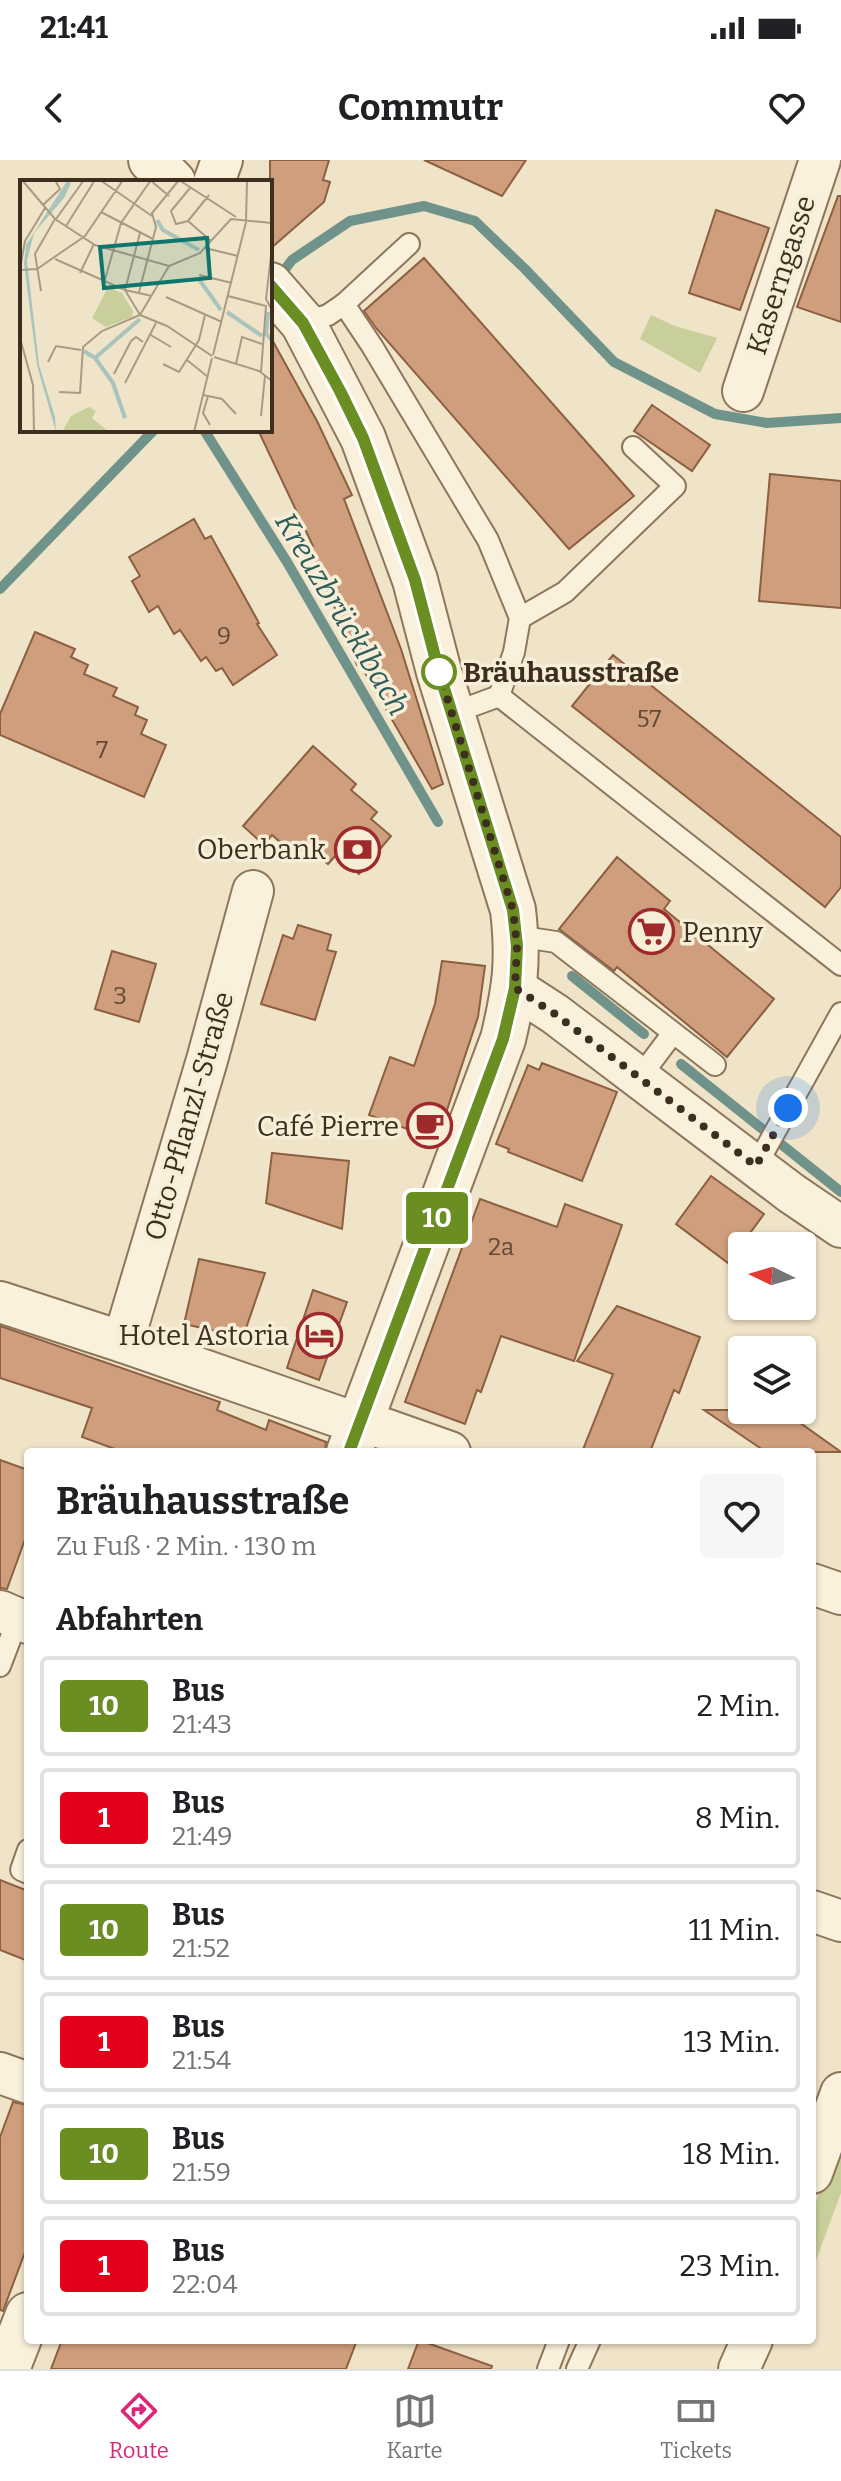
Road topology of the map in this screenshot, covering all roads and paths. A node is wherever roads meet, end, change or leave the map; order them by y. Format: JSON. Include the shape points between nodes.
{"nodes":[{"id":1,"x":151,"y":160,"type":"edge"},
{"id":2,"x":222,"y":160,"type":"edge"},
{"id":3,"x":820,"y":160,"type":"edge"},
{"id":4,"x":171,"y":180,"type":"edge"},
{"id":5,"x":215,"y":180,"type":"edge"},
{"id":6,"x":409,"y":244,"type":"dead end"},
{"id":7,"x":286,"y":303,"type":"edge"},
{"id":8,"x":344,"y":304,"type":"junction"},
{"id":9,"x":743,"y":391,"type":"dead end"},
{"id":10,"x":633,"y":447,"type":"dead end"},
{"id":11,"x":520,"y":618,"type":"junction"},
{"id":12,"x":499,"y":696,"type":"junction"},
{"id":13,"x":453,"y":713,"type":"junction"},
{"id":14,"x":253,"y":891,"type":"dead end"},
{"id":15,"x":516,"y":936,"type":"junction"},
{"id":16,"x":841,"y":965,"type":"edge"},
{"id":17,"x":515,"y":988,"type":"junction"},
{"id":18,"x":841,"y":1013,"type":"edge"},
{"id":19,"x":673,"y":1033,"type":"junction"},
{"id":20,"x":715,"y":1065,"type":"dead end"},
{"id":21,"x":640,"y":1077,"type":"junction"},
{"id":22,"x":766,"y":1147,"type":"junction"},
{"id":23,"x":841,"y":1227,"type":"edge"},
{"id":24,"x":0,"y":1302,"type":"edge"},
{"id":25,"x":123,"y":1342,"type":"junction"},
{"id":26,"x":355,"y":1437,"type":"edge"},
{"id":27,"x":425,"y":1448,"type":"edge"},
{"id":28,"x":816,"y":1585,"type":"edge"},
{"id":29,"x":841,"y":1594,"type":"edge"},
{"id":30,"x":15,"y":1618,"type":"edge"},
{"id":31,"x":0,"y":1666,"type":"edge"},
{"id":32,"x":816,"y":1912,"type":"edge"},
{"id":33,"x":841,"y":1921,"type":"edge"},
{"id":34,"x":0,"y":2073,"type":"edge"},
{"id":35,"x":24,"y":2082,"type":"edge"},
{"id":36,"x":841,"y":2093,"type":"edge"},
{"id":37,"x":816,"y":2162,"type":"edge"},
{"id":38,"x":24,"y":2325,"type":"edge"},
{"id":39,"x":557,"y":2344,"type":"edge"},
{"id":40,"x":588,"y":2344,"type":"edge"},
{"id":41,"x":7,"y":2369,"type":"edge"},
{"id":42,"x":548,"y":2369,"type":"edge"},
{"id":43,"x":577,"y":2369,"type":"edge"}],
"edges":[{"from":1,"to":4,"type":"street"},
{"from":2,"to":5,"type":"street"},
{"from":3,"to":9,"type":"street","name":"Kaserngasse"},
{"from":6,"to":8,"type":"lane"},
{"from":7,"to":8,"type":"lane","via":[[328,315]]},
{"from":7,"to":13,"type":"street","via":[[363,438],[415,580]]},
{"from":8,"to":11,"type":"lane","via":[[488,540]]},
{"from":10,"to":11,"type":"lane","via":[[675,486],[565,592]]},
{"from":11,"to":12,"type":"lane"},
{"from":12,"to":13,"type":"lane"},
{"from":12,"to":16,"type":"lane"},
{"from":13,"to":15,"type":"street","via":[[507,888]]},
{"from":14,"to":25,"type":"street","name":"Otto-Pflanzl-Straße"},
{"from":15,"to":17,"type":"street"},
{"from":15,"to":19,"type":"lane","via":[[556,942]]},
{"from":17,"to":21,"type":"street"},
{"from":17,"to":26,"type":"street","via":[[497,1056]]},
{"from":18,"to":22,"type":"lane"},
{"from":19,"to":20,"type":"lane"},
{"from":19,"to":21,"type":"lane"},
{"from":21,"to":22,"type":"street"},
{"from":22,"to":23,"type":"street"},
{"from":24,"to":25,"type":"street"},
{"from":25,"to":26,"type":"street","via":[[336,1416]]},
{"from":26,"to":27,"type":"street"},
{"from":28,"to":29,"type":"street"},
{"from":30,"to":31,"type":"lane"},
{"from":32,"to":33,"type":"street"},
{"from":34,"to":35,"type":"street"},
{"from":36,"to":37,"type":"street"},
{"from":38,"to":41,"type":"street"},
{"from":39,"to":42,"type":"lane"},
{"from":40,"to":43,"type":"lane"}]}
